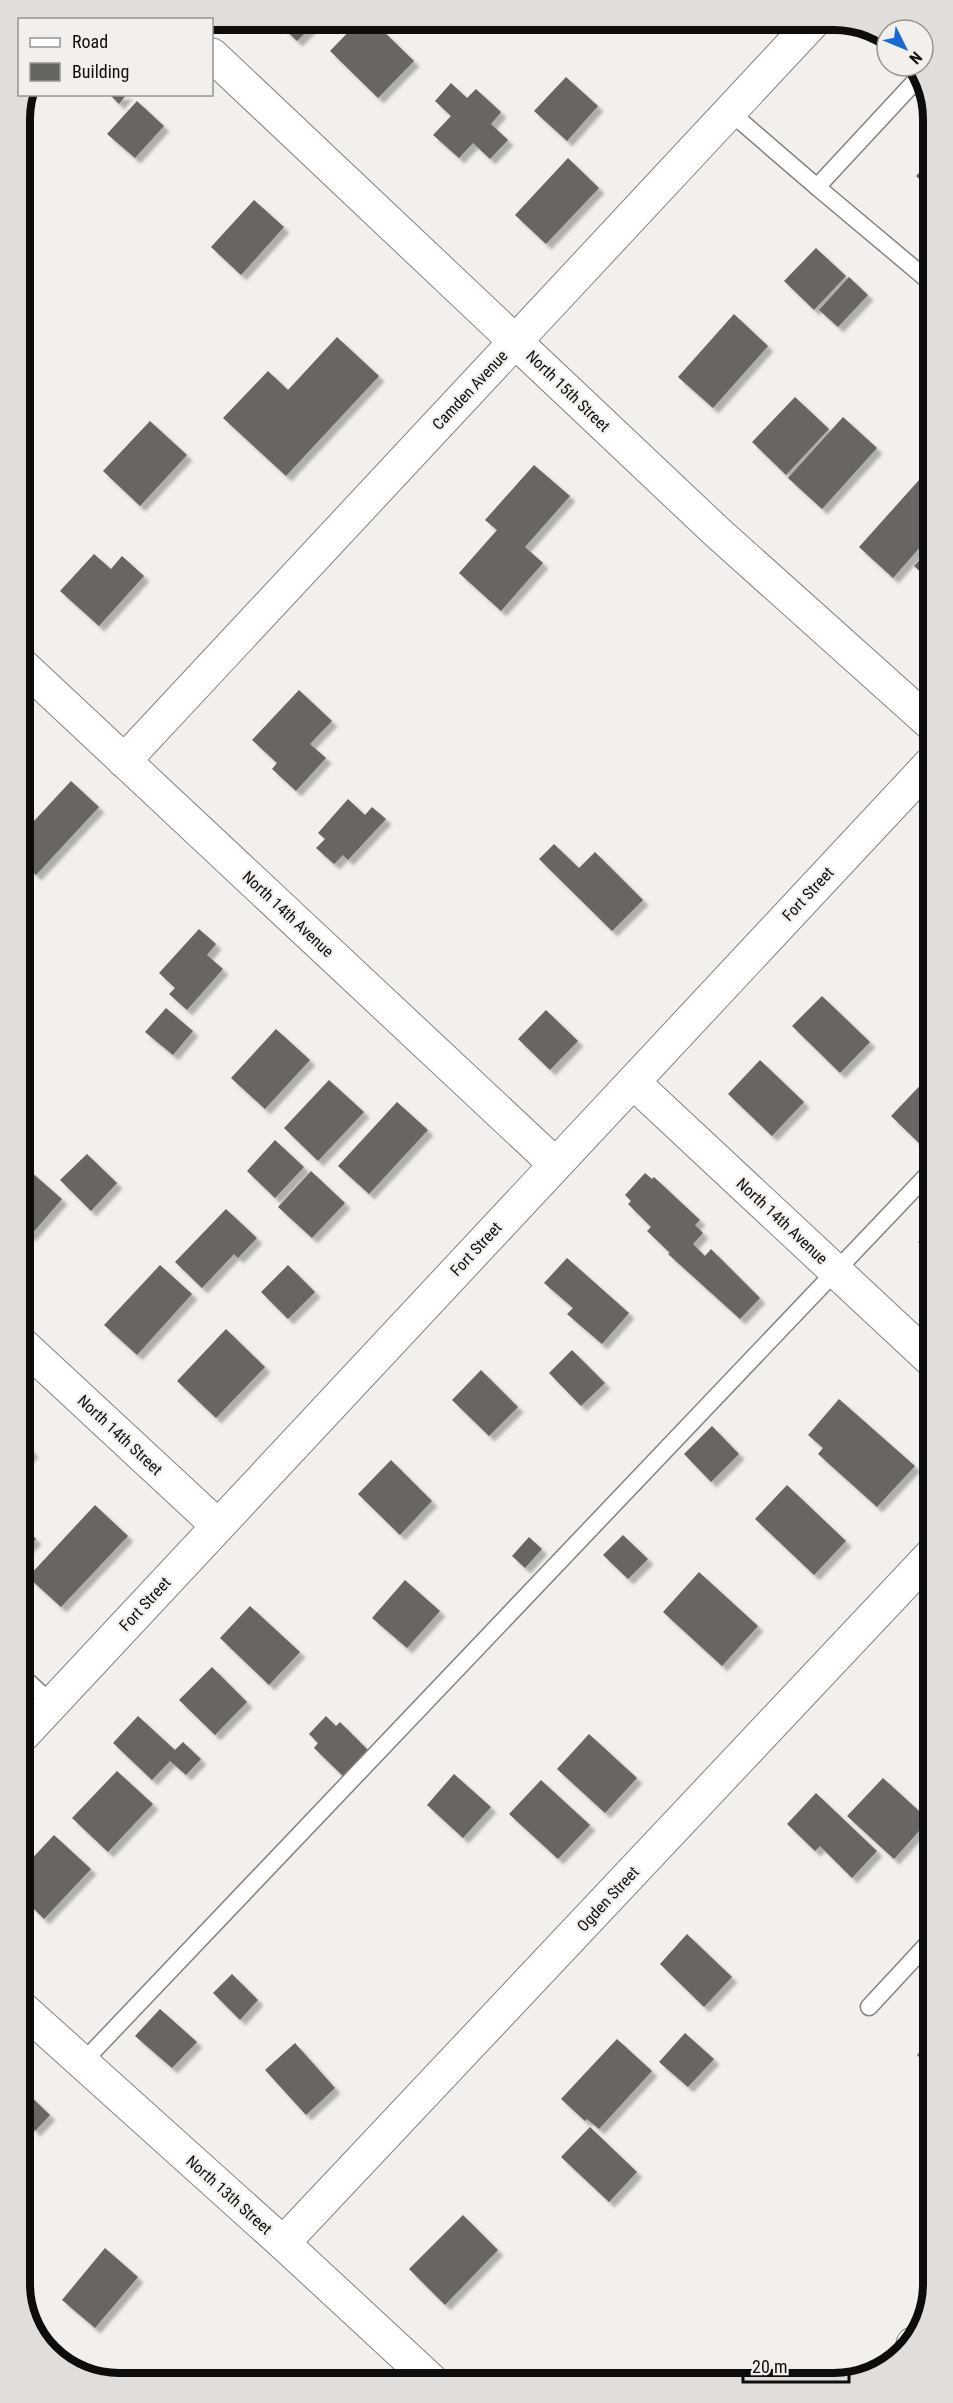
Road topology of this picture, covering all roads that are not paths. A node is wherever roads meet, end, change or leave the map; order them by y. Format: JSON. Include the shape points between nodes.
{"nodes":[{"id":1,"x":806,"y":30,"type":"edge"},
{"id":2,"x":213,"y":56,"type":"edge"},
{"id":3,"x":915,"y":82,"type":"edge"},
{"id":4,"x":730,"y":112,"type":"junction"},
{"id":5,"x":817,"y":187,"type":"junction"},
{"id":6,"x":923,"y":276,"type":"edge"},
{"id":7,"x":516,"y":341,"type":"junction"},
{"id":8,"x":30,"y":672,"type":"edge"},
{"id":9,"x":923,"y":717,"type":"edge"},
{"id":10,"x":124,"y":760,"type":"junction"},
{"id":11,"x":923,"y":771,"type":"edge"},
{"id":12,"x":633,"y":1082,"type":"junction"},
{"id":13,"x":555,"y":1164,"type":"junction"},
{"id":14,"x":923,"y":1181,"type":"edge"},
{"id":15,"x":837,"y":1272,"type":"junction"},
{"id":16,"x":30,"y":1351,"type":"edge"},
{"id":17,"x":923,"y":1353,"type":"edge"},
{"id":18,"x":217,"y":1525,"type":"junction"},
{"id":19,"x":923,"y":1564,"type":"edge"},
{"id":20,"x":30,"y":1684,"type":"edge"},
{"id":21,"x":52,"y":1704,"type":"junction"},
{"id":22,"x":30,"y":1728,"type":"edge"},
{"id":23,"x":923,"y":1949,"type":"edge"},
{"id":24,"x":869,"y":2007,"type":"dead end"},
{"id":25,"x":30,"y":2016,"type":"edge"},
{"id":26,"x":81,"y":2064,"type":"junction"},
{"id":27,"x":283,"y":2243,"type":"junction"},
{"id":28,"x":423,"y":2373,"type":"edge"}],
"edges":[{"from":1,"to":4,"type":"street","name":"Camden Avenue"},
{"from":2,"to":7,"type":"street","name":"North 15th Street"},
{"from":3,"to":5,"type":"lane"},
{"from":4,"to":5,"type":"lane"},
{"from":4,"to":7,"type":"street","name":"Camden Avenue"},
{"from":5,"to":6,"type":"lane"},
{"from":7,"to":9,"type":"street","name":"North 15th Street","via":[[717,532]]},
{"from":7,"to":10,"type":"street","name":"Camden Avenue"},
{"from":8,"to":10,"type":"street","name":"North 14th Avenue"},
{"from":10,"to":13,"type":"street","name":"North 14th Avenue"},
{"from":11,"to":12,"type":"street","name":"Fort Street"},
{"from":12,"to":13,"type":"street","name":"Fort Street"},
{"from":12,"to":15,"type":"street","name":"North 14th Avenue"},
{"from":13,"to":18,"type":"street","name":"Fort Street"},
{"from":14,"to":15,"type":"lane"},
{"from":15,"to":17,"type":"street","name":"North 14th Avenue"},
{"from":15,"to":26,"type":"lane"},
{"from":16,"to":18,"type":"street","name":"North 14th Street"},
{"from":18,"to":21,"type":"street","name":"Fort Street"},
{"from":19,"to":27,"type":"street","name":"Ogden Street"},
{"from":20,"to":21,"type":"lane"},
{"from":21,"to":22,"type":"street","name":"Fort Street"},
{"from":23,"to":24,"type":"lane"},
{"from":25,"to":26,"type":"street","name":"North 13th Street"},
{"from":26,"to":27,"type":"street","name":"North 13th Street"},
{"from":27,"to":28,"type":"street","name":"North 13th Street"}]}
